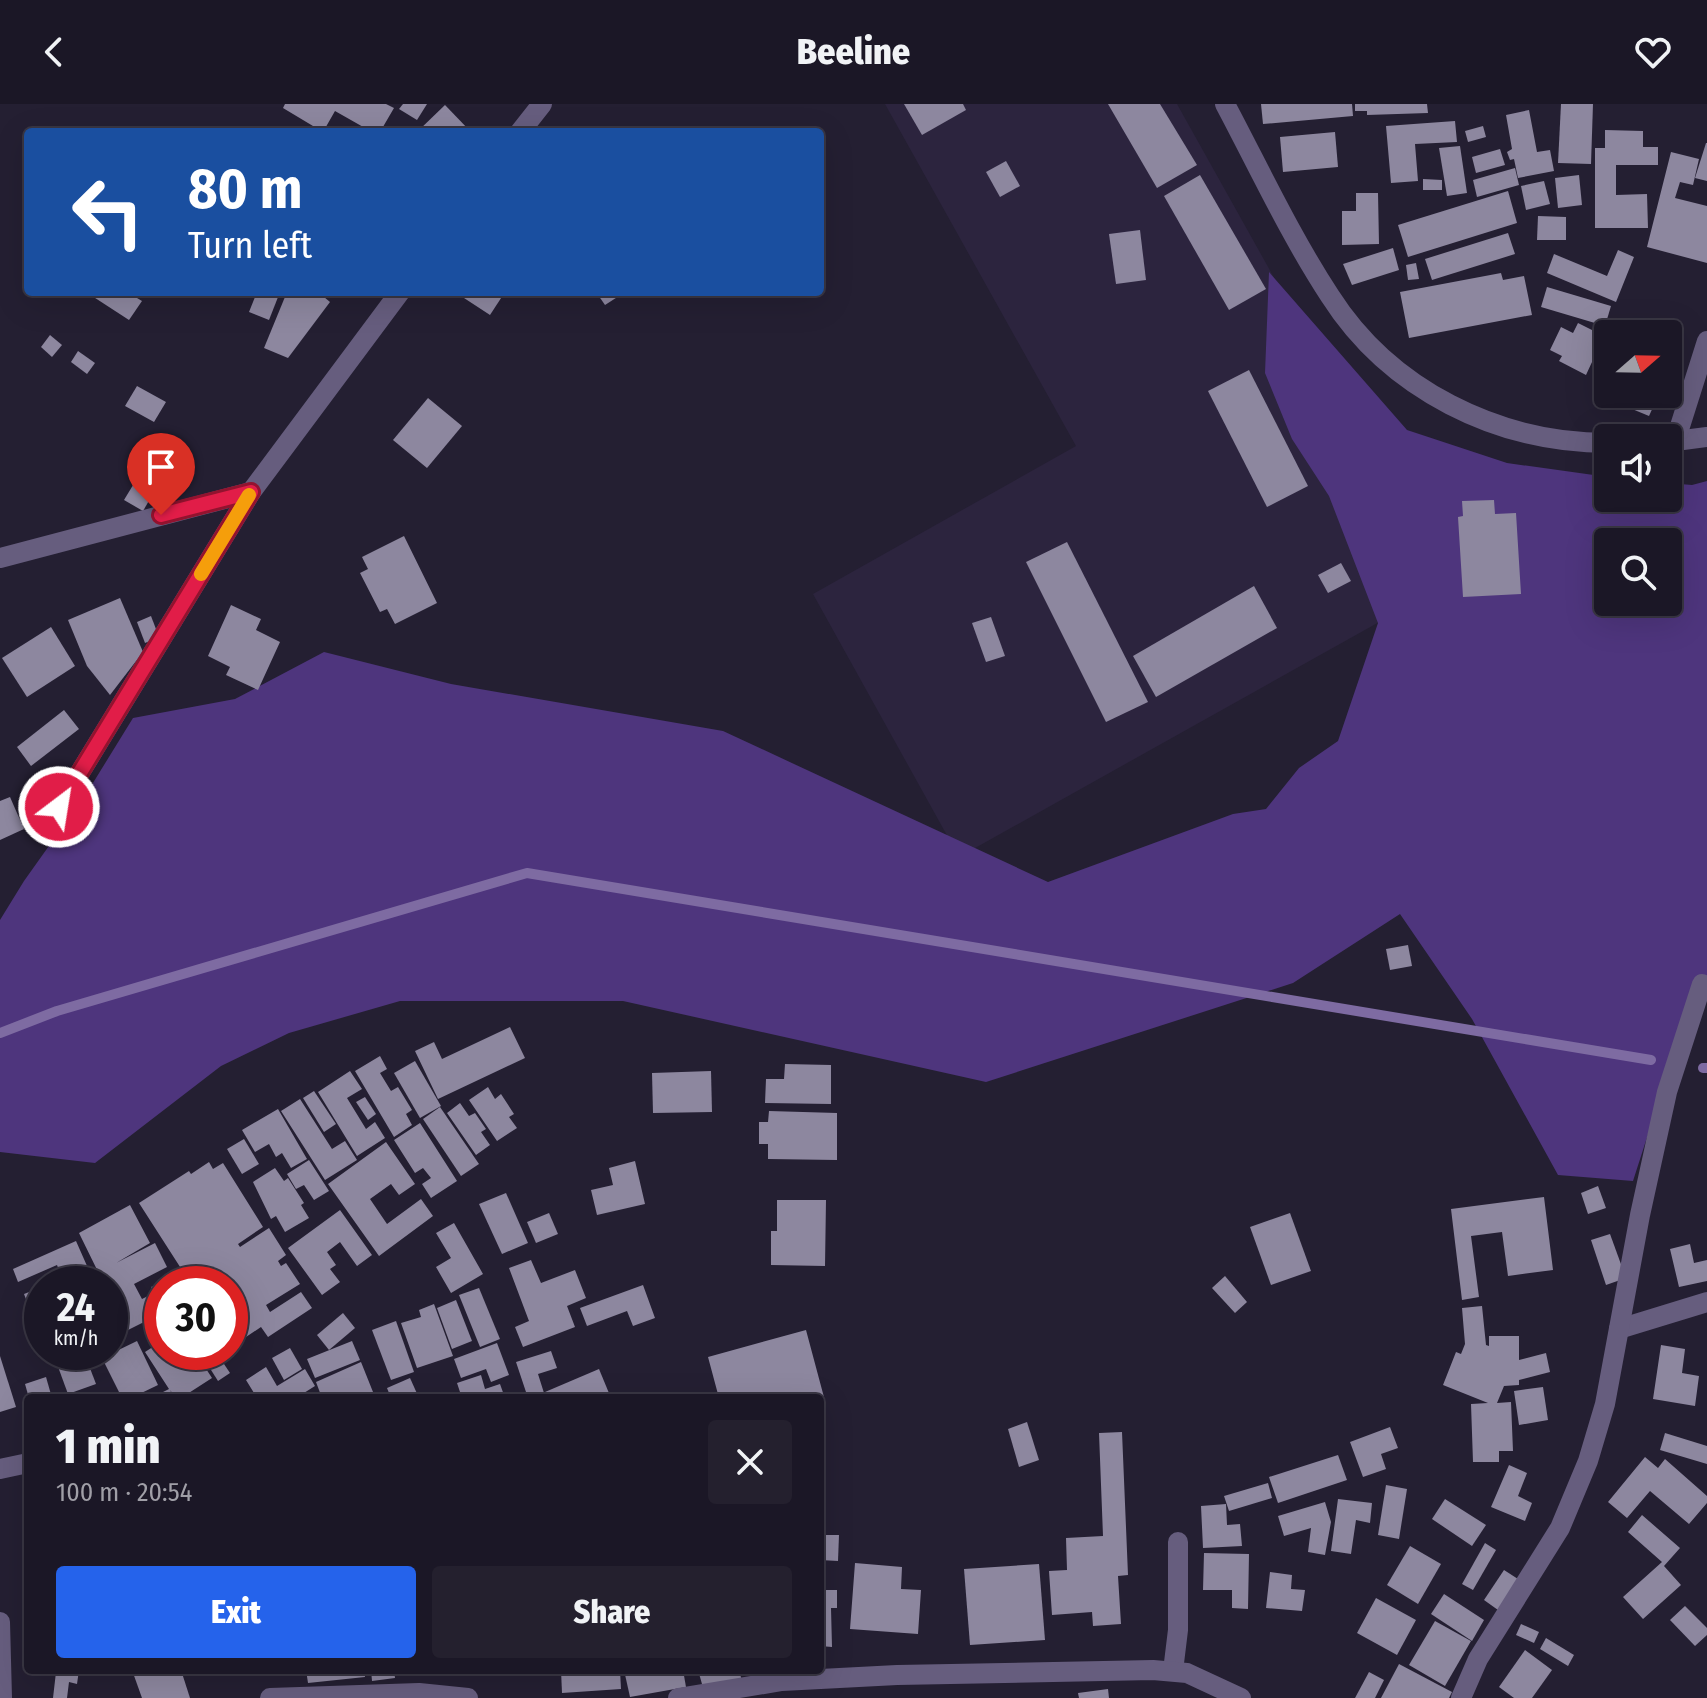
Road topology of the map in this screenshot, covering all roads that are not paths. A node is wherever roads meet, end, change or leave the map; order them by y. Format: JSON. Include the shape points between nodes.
{"nodes":[{"id":1,"x":542,"y":104,"type":"edge"},
{"id":2,"x":1225,"y":104,"type":"edge"},
{"id":3,"x":523,"y":128,"type":"edge"},
{"id":4,"x":397,"y":296,"type":"edge"},
{"id":5,"x":1707,"y":341,"type":"edge"},
{"id":6,"x":1677,"y":424,"type":"edge"},
{"id":7,"x":1707,"y":437,"type":"edge"},
{"id":8,"x":1682,"y":440,"type":"edge"},
{"id":9,"x":1594,"y":442,"type":"edge"},
{"id":10,"x":251,"y":492,"type":"junction"},
{"id":11,"x":0,"y":558,"type":"edge"},
{"id":12,"x":59,"y":807,"type":"dead end"},
{"id":13,"x":1702,"y":984,"type":"dead end"},
{"id":14,"x":1707,"y":1302,"type":"edge"},
{"id":15,"x":1619,"y":1329,"type":"junction"},
{"id":16,"x":24,"y":1464,"type":"edge"},
{"id":17,"x":0,"y":1469,"type":"edge"},
{"id":18,"x":1178,"y":1542,"type":"dead end"},
{"id":19,"x":0,"y":1622,"type":"edge"},
{"id":20,"x":1173,"y":1671,"type":"junction"},
{"id":21,"x":2,"y":1698,"type":"edge"},
{"id":22,"x":270,"y":1698,"type":"edge"},
{"id":23,"x":468,"y":1698,"type":"edge"},
{"id":24,"x":678,"y":1698,"type":"edge"},
{"id":25,"x":1241,"y":1698,"type":"edge"},
{"id":26,"x":1461,"y":1698,"type":"edge"}],
"edges":[{"from":1,"to":3,"type":"street"},
{"from":2,"to":9,"type":"street","via":[[1331,298],[1410,382],[1507,430]]},
{"from":4,"to":10,"type":"street"},
{"from":5,"to":6,"type":"street"},
{"from":7,"to":8,"type":"street"},
{"from":10,"to":11,"type":"street"},
{"from":10,"to":12,"type":"street"},
{"from":13,"to":15,"type":"street","via":[[1667,1092]]},
{"from":14,"to":15,"type":"street"},
{"from":15,"to":26,"type":"street","via":[[1605,1404],[1560,1528],[1478,1659]]},
{"from":16,"to":17,"type":"street"},
{"from":18,"to":20,"type":"street"},
{"from":19,"to":21,"type":"street"},
{"from":20,"to":24,"type":"street","via":[[782,1681]]},
{"from":20,"to":25,"type":"street"},
{"from":22,"to":23,"type":"street","via":[[419,1693]]}]}
